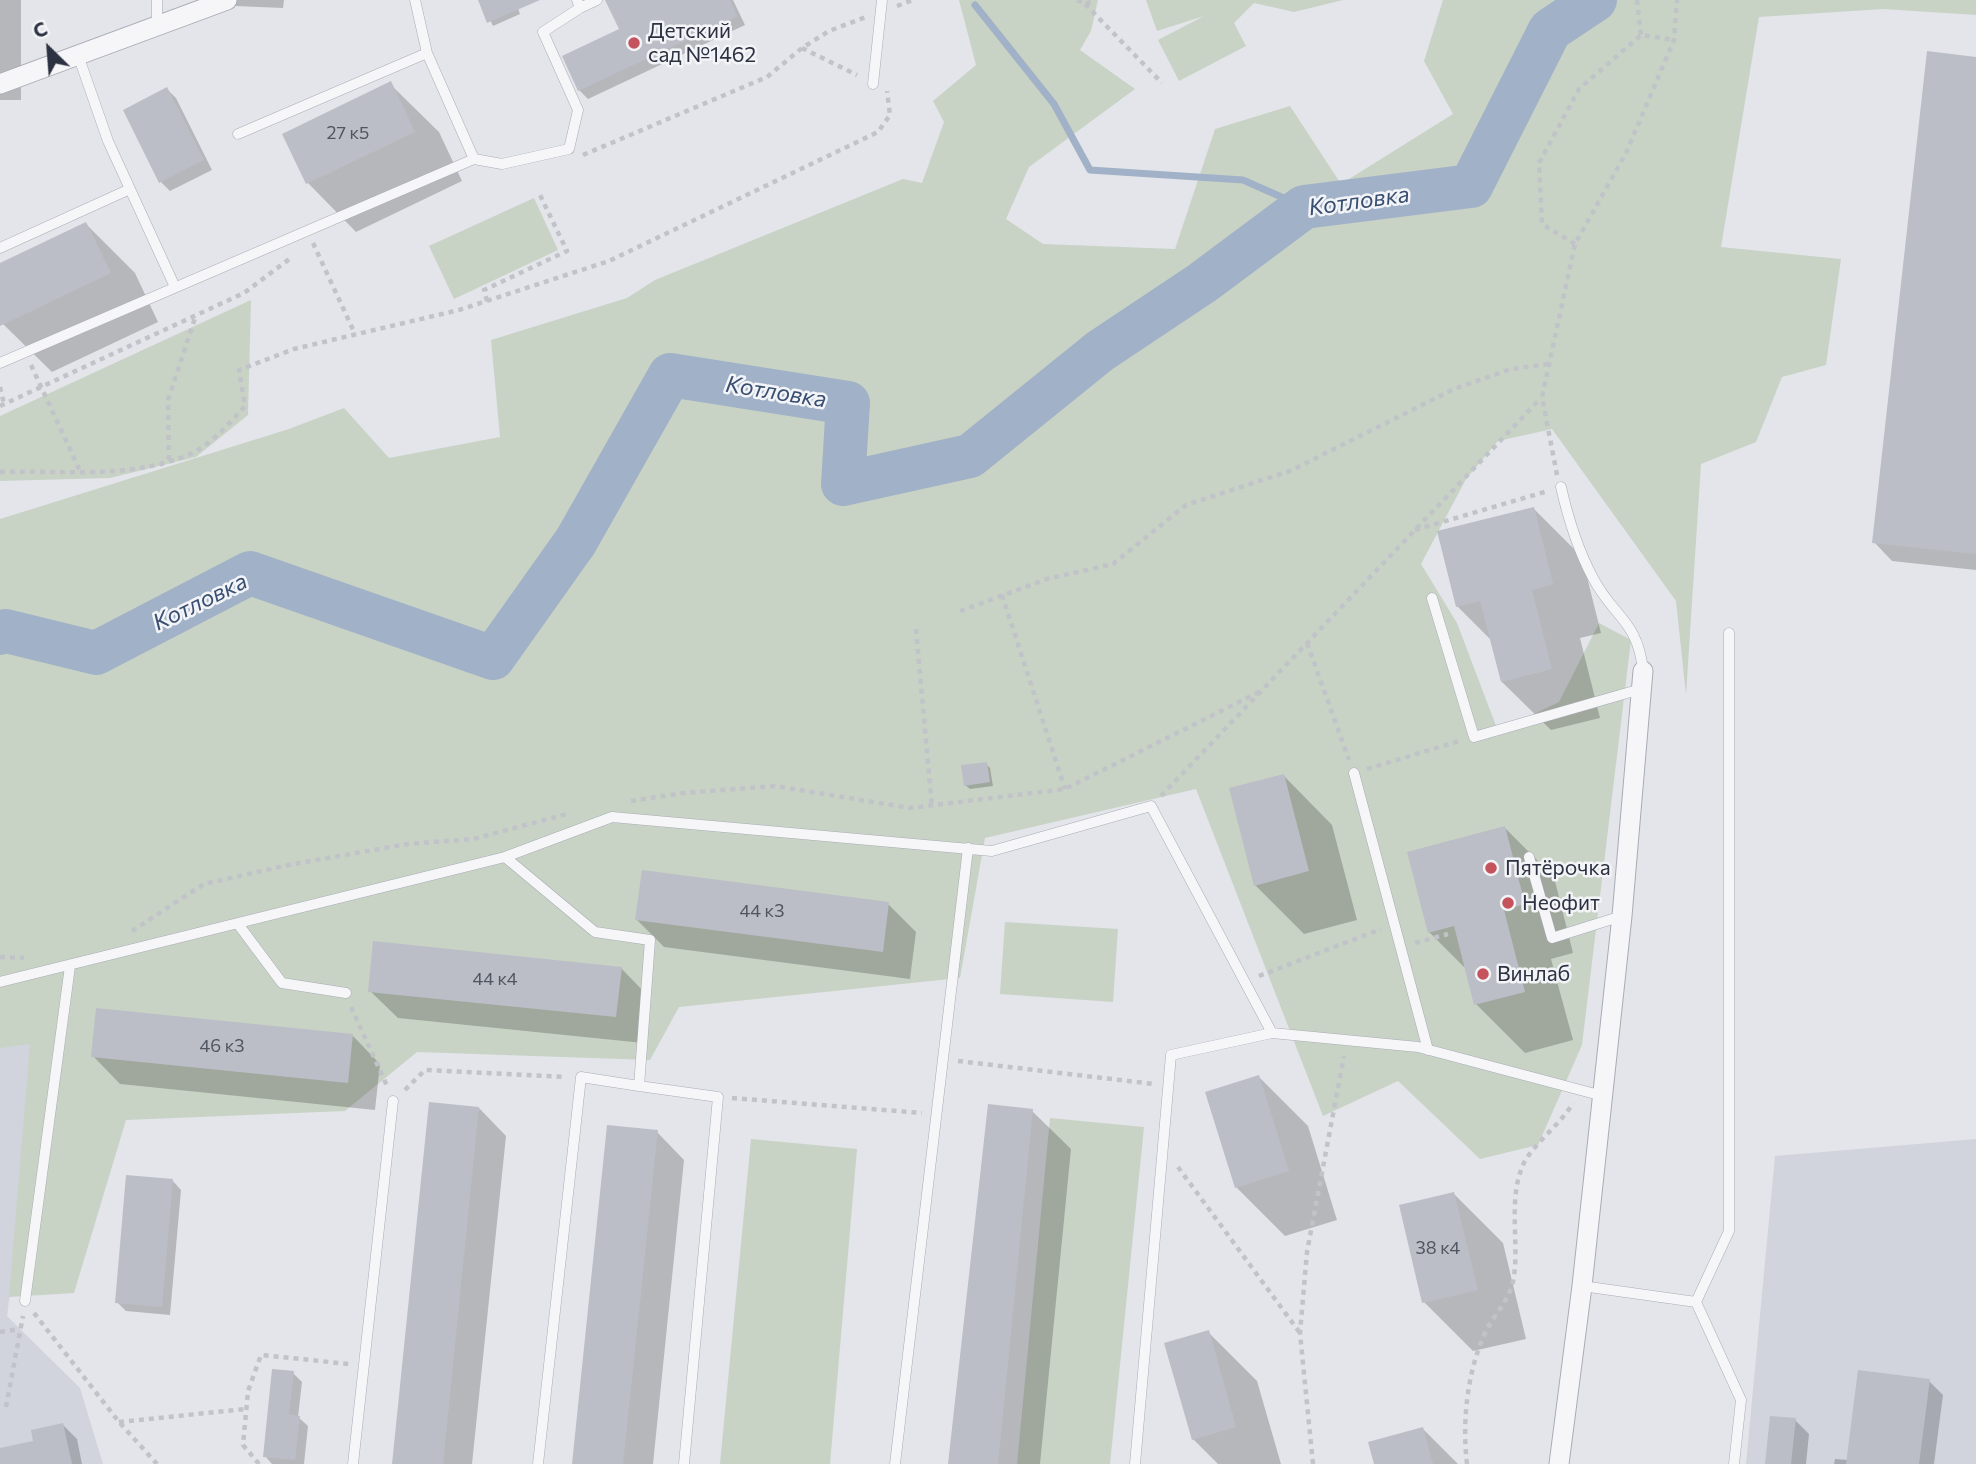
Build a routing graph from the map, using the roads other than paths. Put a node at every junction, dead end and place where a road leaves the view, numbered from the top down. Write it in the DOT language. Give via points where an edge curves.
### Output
graph roads {
  1 [pos="157,0"];
  2 [pos="227,0"];
  3 [pos="415,0"];
  4 [pos="597,0"];
  5 [pos="882,0"];
  6 [pos="578,4"];
  7 [pos="156,25"];
  8 [pos="427,53"];
  9 [pos="78,55"];
  10 [pos="0,83"];
  11 [pos="873,84"];
  12 [pos="238,134"];
  13 [pos="474,159"];
  14 [pos="130,189"];
  15 [pos="0,248"];
  16 [pos="175,287"];
  17 [pos="0,362"];
  18 [pos="1561,487"];
  19 [pos="1432,598"];
  20 [pos="1728,633"];
  21 [pos="1642,680"];
  22 [pos="1354,772"];
  23 [pos="968,848"];
  24 [pos="505,857"];
  25 [pos="1529,857"];
  26 [pos="1622,916"];
  27 [pos="238,924"];
  28 [pos="70,966"];
  29 [pos="0,982"];
  30 [pos="345,993"];
  31 [pos="1272,1033"];
  32 [pos="1428,1050"];
  33 [pos="639,1086"];
  34 [pos="1603,1096"];
  35 [pos="393,1101"];
  36 [pos="1582,1286"];
  37 [pos="26,1301"];
  38 [pos="1696,1302"];
  39 [pos="353,1464"];
  40 [pos="538,1464"];
  41 [pos="684,1464"];
  42 [pos="895,1464"];
  43 [pos="1135,1464"];
  44 [pos="1559,1464"];
  45 [pos="1734,1464"];
  1 -- 7 [label="lane"];
  2 -- 7 [label="street"];
  3 -- 8 [label="lane"];
  4 -- 6 [label="lane"];
  5 -- 11 [label="lane"];
  6 -- 13 [label="lane" via="543,32 578,110 569,149 502,164"];
  7 -- 9 [label="street"];
  8 -- 12 [label="lane"];
  8 -- 13 [label="lane"];
  9 -- 10 [label="street"];
  9 -- 14 [label="lane"];
  13 -- 16 [label="lane"];
  14 -- 15 [label="lane"];
  14 -- 16 [label="lane"];
  16 -- 17 [label="lane"];
  18 -- 21 [label="lane" via="1593,580 1629,624 1640,646"];
  19 -- 21 [label="lane" via="1474,737"];
  20 -- 38 [label="lane" via="1729,1231"];
  21 -- 26 [label="street"];
  22 -- 32 [label="lane"];
  23 -- 24 [label="lane" via="612,817"];
  23 -- 31 [label="lane" via="992,850 1151,806"];
  23 -- 42 [label="lane"];
  24 -- 27 [label="lane"];
  24 -- 33 [label="lane" via="595,932 650,940"];
  25 -- 26 [label="lane" via="1552,938"];
  26 -- 34 [label="street"];
  27 -- 28 [label="lane"];
  27 -- 30 [label="lane" via="282,983"];
  28 -- 29 [label="lane"];
  28 -- 37 [label="lane"];
  31 -- 32 [label="lane"];
  31 -- 43 [label="lane" via="1171,1055"];
  32 -- 34 [label="lane"];
  33 -- 40 [label="lane" via="581,1077"];
  33 -- 41 [label="lane" via="718,1097"];
  34 -- 36 [label="street"];
  35 -- 39 [label="lane"];
  36 -- 38 [label="lane"];
  36 -- 44 [label="street"];
  38 -- 45 [label="lane" via="1741,1400"];
}
